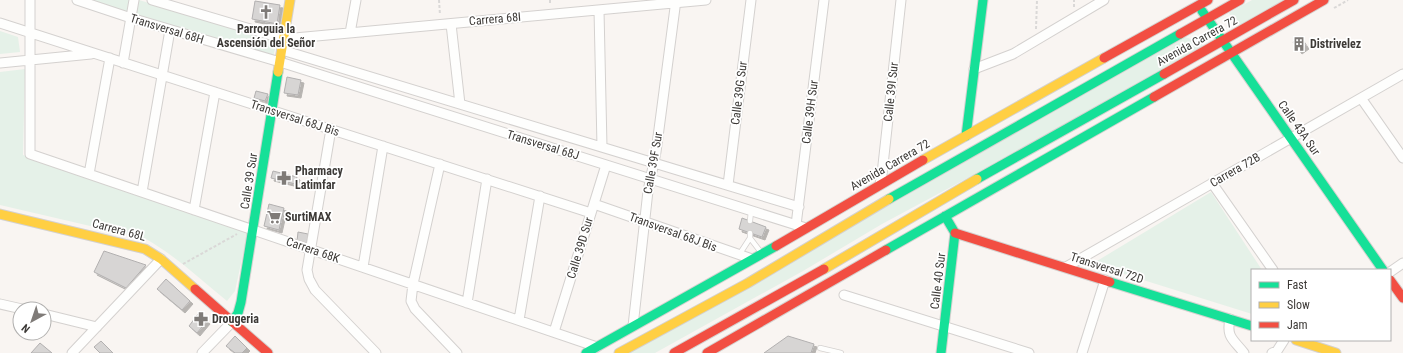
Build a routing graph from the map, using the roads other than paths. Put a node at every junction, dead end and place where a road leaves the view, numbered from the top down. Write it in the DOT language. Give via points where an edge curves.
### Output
graph roads {
  1 [pos="30,0"];
  2 [pos="77,0"];
  3 [pos="134,0"];
  4 [pos="152,0"];
  5 [pos="290,0"];
  6 [pos="356,0"];
  7 [pos="706,0"];
  8 [pos="750,0"];
  9 [pos="824,0"];
  10 [pos="901,0"];
  11 [pos="983,0"];
  12 [pos="1104,0"];
  13 [pos="1208,0"];
  14 [pos="1240,0"];
  15 [pos="1294,0"];
  16 [pos="1324,0"];
  17 [pos="677,1"];
  18 [pos="1196,3"];
  19 [pos="599,10"];
  20 [pos="131,18"];
  21 [pos="1207,19"];
  22 [pos="0,23"];
  23 [pos="451,24"];
  24 [pos="170,30"];
  25 [pos="30,33"];
  26 [pos="350,33"];
  27 [pos="284,39"];
  28 [pos="1223,41"];
  29 [pos="282,50"];
  30 [pos="1231,53"];
  31 [pos="96,54"];
  32 [pos="110,58"];
  33 [pos="30,60"];
  34 [pos="123,62"];
  35 [pos="280,62"];
  36 [pos="1096,62"];
  37 [pos="0,63"];
  38 [pos="974,69"];
  39 [pos="1403,74"];
  40 [pos="162,75"];
  41 [pos="215,92"];
  42 [pos="1361,98"];
  43 [pos="460,104"];
  44 [pos="1140,104"];
  45 [pos="272,110"];
  46 [pos="1037,114"];
  47 [pos="1080,120"];
  48 [pos="331,129"];
  49 [pos="966,136"];
  50 [pos="1291,138"];
  51 [pos="383,146"];
  52 [pos="602,147"];
  53 [pos="1403,158"];
  54 [pos="654,162"];
  55 [pos="440,164"];
  56 [pos="606,165"];
  57 [pos="89,174"];
  58 [pos="487,179"];
  59 [pos="650,179"];
  60 [pos="1212,183"];
  61 [pos="880,184"];
  62 [pos="728,185"];
  63 [pos="142,192"];
  64 [pos="540,196"];
  65 [pos="799,207"];
  66 [pos="592,208"];
  67 [pos="194,210"];
  68 [pos="751,210"];
  69 [pos="0,214"];
  70 [pos="945,216"];
  71 [pos="750,221"];
  72 [pos="644,222"];
  73 [pos="796,225"];
  74 [pos="806,228"];
  75 [pos="253,230"];
  76 [pos="750,233"];
  77 [pos="955,233"];
  78 [pos="750,238"];
  79 [pos="311,250"];
  80 [pos="762,254"];
  81 [pos="739,255"];
  82 [pos="161,259"];
  83 [pos="752,259"];
  84 [pos="1403,263"];
  85 [pos="363,267"];
  86 [pos="1066,267"];
  87 [pos="1272,269"];
  88 [pos="1382,269"];
  89 [pos="1391,271"];
  90 [pos="1104,280"];
  91 [pos="1391,281"];
  92 [pos="413,284"];
  93 [pos="844,295"];
  94 [pos="1403,298"];
  95 [pos="467,302"];
  96 [pos="0,304"];
  97 [pos="12,307"];
  98 [pos="698,310"];
  99 [pos="656,313"];
  100 [pos="52,316"];
  101 [pos="1230,319"];
  102 [pos="519,320"];
  103 [pos="232,322"];
  104 [pos="633,326"];
  105 [pos="944,326"];
  106 [pos="1251,326"];
  107 [pos="97,327"];
  108 [pos="554,332"];
  109 [pos="1283,341"];
  110 [pos="1299,341"];
  111 [pos="1322,341"];
  112 [pos="597,347"];
  113 [pos="820,348"];
  114 [pos="1332,352"];
  115 [pos="72,353"];
  116 [pos="202,353"];
  117 [pos="268,353"];
  118 [pos="376,353"];
  119 [pos="457,353"];
  120 [pos="586,353"];
  121 [pos="619,353"];
  122 [pos="674,353"];
  123 [pos="707,353"];
  124 [pos="841,353"];
  125 [pos="941,353"];
  126 [pos="1029,353"];
  127 [pos="1082,353"];
  128 [pos="1244,353"];
  129 [pos="1249,353"];
  130 [pos="1272,353"];
  1 -- 25 [label="street"];
  2 -- 20 [label="street, Transversal 68H"];
  3 -- 20 [label="street"];
  4 -- 27 [label="street, Transversal 68H"];
  5 -- 27 [label="main road, Calle 39 Sur"];
  6 -- 26 [label="street"];
  7 -- 17 [label="street, Carrera 68I"];
  8 -- 62 [label="street, Calle 39G Sur"];
  9 -- 65 [label="street, Calle 39H Sur"];
  10 -- 61 [label="street, Calle 39I Sur"];
  11 -- 38 [label="main road"];
  12 -- 38 [label="street" via="1013,54"];
  13 -- 18 [label="main road, Avenida Carrera 72"];
  14 -- 21 [label="main road, Avenida Carrera 72"];
  15 -- 28 [label="main road, Avenida Carrera 72"];
  16 -- 30 [label="main road"];
  17 -- 19 [label="street, Carrera 68I"];
  17 -- 54 [label="street, Calle 39F Sur"];
  18 -- 21 [label="main road, Calle 43A Sur"];
  18 -- 36 [label="main road, Avenida Carrera 72"];
  19 -- 23 [label="street, Carrera 68I"];
  19 -- 52 [label="street"];
  20 -- 24 [label="street, Transversal 68H"];
  20 -- 34 [label="street"];
  21 -- 28 [label="main road, Calle 43A Sur"];
  21 -- 46 [label="main road, Avenida Carrera 72"];
  22 -- 25 [label="street, Transversal 68J Bis"];
  23 -- 26 [label="street, Carrera 68I"];
  23 -- 43 [label="street"];
  24 -- 35 [label="street, Transversal 68H"];
  24 -- 40 [label="street"];
  25 -- 31 [label="street, Transversal 68J Bis"];
  25 -- 33 [label="street"];
  26 -- 27 [label="street, Carrera 68I"];
  27 -- 29 [label="main road, Calle 39 Sur"];
  28 -- 30 [label="main road, Calle 43A Sur"];
  28 -- 47 [label="main road, Avenida Carrera 72"];
  29 -- 35 [label="main road, Calle 39 Sur"];
  29 -- 43 [label="street, Transversal 68J"];
  30 -- 44 [label="main road"];
  30 -- 50 [label="main road, Calle 43A Sur"];
  31 -- 32 [label="street, Transversal 68J Bis"];
  31 -- 33 [label="street"];
  32 -- 34 [label="street, Transversal 68J Bis"];
  32 -- 57 [label="street"];
  33 -- 37 [label="street"];
  33 -- 57 [label="street, Carrera 68K" via="30,154"];
  34 -- 40 [label="street, Transversal 68J Bis"];
  35 -- 45 [label="main road, Calle 39 Sur"];
  35 -- 56 [label="street, Transversal 68J"];
  36 -- 46 [label="main road"];
  36 -- 49 [label="main road, Avenida Carrera 72"];
  38 -- 49 [label="main road"];
  39 -- 42 [label="street, Carrera 72B"];
  40 -- 41 [label="street, Transversal 68J Bis"];
  40 -- 63 [label="street"];
  41 -- 45 [label="street, Transversal 68J Bis"];
  41 -- 67 [label="street"];
  42 -- 50 [label="street, Carrera 72B"];
  42 -- 53 [label="street"];
  43 -- 52 [label="street, Transversal 68J"];
  44 -- 47 [label="main road"];
  44 -- 70 [label="main road"];
  45 -- 48 [label="street, Transversal 68J Bis"];
  45 -- 75 [label="main road, Calle 39 Sur"];
  46 -- 98 [label="main road, Avenida Carrera 72" via="772,270"];
  47 -- 122 [label="main road, Avenida Carrera 72" via="844,258"];
  48 -- 51 [label="street, Transversal 68J Bis"];
  48 -- 79 [label="street"];
  49 -- 61 [label="main road, Avenida Carrera 72"];
  50 -- 60 [label="street, Carrera 72B"];
  50 -- 88 [label="main road, Calle 43A Sur"];
  51 -- 55 [label="street, Transversal 68J Bis"];
  51 -- 85 [label="street"];
  52 -- 54 [label="street, Transversal 68J"];
  54 -- 59 [label="street, Calle 39F Sur"];
  54 -- 62 [label="street, Transversal 68J"];
  55 -- 58 [label="street, Transversal 68J Bis"];
  55 -- 92 [label="street"];
  56 -- 59 [label="street, Transversal 68J"];
  56 -- 66 [label="street, Calle 39D Sur"];
  57 -- 63 [label="street, Carrera 68K"];
  58 -- 64 [label="street, Transversal 68J Bis"];
  58 -- 95 [label="street"];
  59 -- 68 [label="street, Transversal 68J"];
  59 -- 72 [label="street, Calle 39F Sur"];
  60 -- 86 [label="street, Carrera 72B"];
  60 -- 87 [label="street"];
  61 -- 74 [label="main road, Avenida Carrera 72"];
  62 -- 65 [label="street, Transversal 68J"];
  63 -- 67 [label="street, Carrera 68K"];
  64 -- 66 [label="street, Transversal 68J Bis"];
  64 -- 102 [label="street"];
  65 -- 73 [label="street, Calle 39H Sur"];
  66 -- 72 [label="street, Transversal 68J Bis"];
  66 -- 108 [label="street, Calle 39D Sur"];
  67 -- 75 [label="street, Carrera 68K"];
  68 -- 71 [label="lane"];
  68 -- 73 [label="street, Transversal 68J"];
  69 -- 82 [label="main road, Carrera 68L" via="137,246"];
  70 -- 77 [label="main road"];
  70 -- 123 [label="main road"];
  72 -- 81 [label="street, Transversal 68J Bis"];
  72 -- 104 [label="street, Calle 39F Sur"];
  73 -- 74 [label="street, Transversal 68J"];
  74 -- 80 [label="main road, Avenida Carrera 72"];
  75 -- 79 [label="street, Carrera 68K"];
  75 -- 103 [label="main road, Calle 39 Sur" via="241,302"];
  76 -- 78 [label="lane"];
  77 -- 86 [label="main road, Transversal 72D"];
  77 -- 105 [label="main road, Calle 40 Sur"];
  78 -- 80 [label="lane"];
  78 -- 81 [label="lane"];
  79 -- 85 [label="street, Carrera 68K"];
  79 -- 118 [label="street" via="307,270 311,285"];
  80 -- 83 [label="main road, Avenida Carrera 72"];
  81 -- 83 [label="street, Transversal 68J Bis"];
  82 -- 103 [label="main road, Carrera 68L"];
  82 -- 107 [label="street"];
  83 -- 99 [label="main road, Avenida Carrera 72"];
  84 -- 89 [label="street"];
  85 -- 92 [label="street, Carrera 68K"];
  86 -- 90 [label="main road, Transversal 72D"];
  90 -- 101 [label="main road, Transversal 72D"];
  90 -- 127 [label="street"];
  91 -- 94 [label="main road"];
  92 -- 95 [label="street, Carrera 68K"];
  92 -- 119 [label="street" via="411,301 415,309"];
  93 -- 105 [label="street"];
  95 -- 102 [label="street, Carrera 68K"];
  96 -- 97 [label="street"];
  98 -- 99 [label="main road"];
  98 -- 121 [label="main road, Avenida Carrera 72"];
  99 -- 104 [label="main road, Avenida Carrera 72"];
  100 -- 107 [label="street"];
  101 -- 106 [label="main road, Transversal 72D"];
  101 -- 128 [label="street" via="1227,330"];
  102 -- 108 [label="street, Carrera 68K"];
  103 -- 116 [label="street, Calle 39 Sur"];
  103 -- 117 [label="main road, Carrera 68L"];
  104 -- 112 [label="main road, Avenida Carrera 72"];
  105 -- 125 [label="main road, Calle 40 Sur"];
  105 -- 126 [label="street"];
  107 -- 115 [label="street"];
  108 -- 112 [label="street, Carrera 68K"];
  109 -- 130 [label="street" via="1277,351"];
  110 -- 114 [label="main road"];
  111 -- 114 [label="street"];
  112 -- 120 [label="main road, Avenida Carrera 72"];
  113 -- 124 [label="lane"];
  128 -- 129 [label="street"];
}
